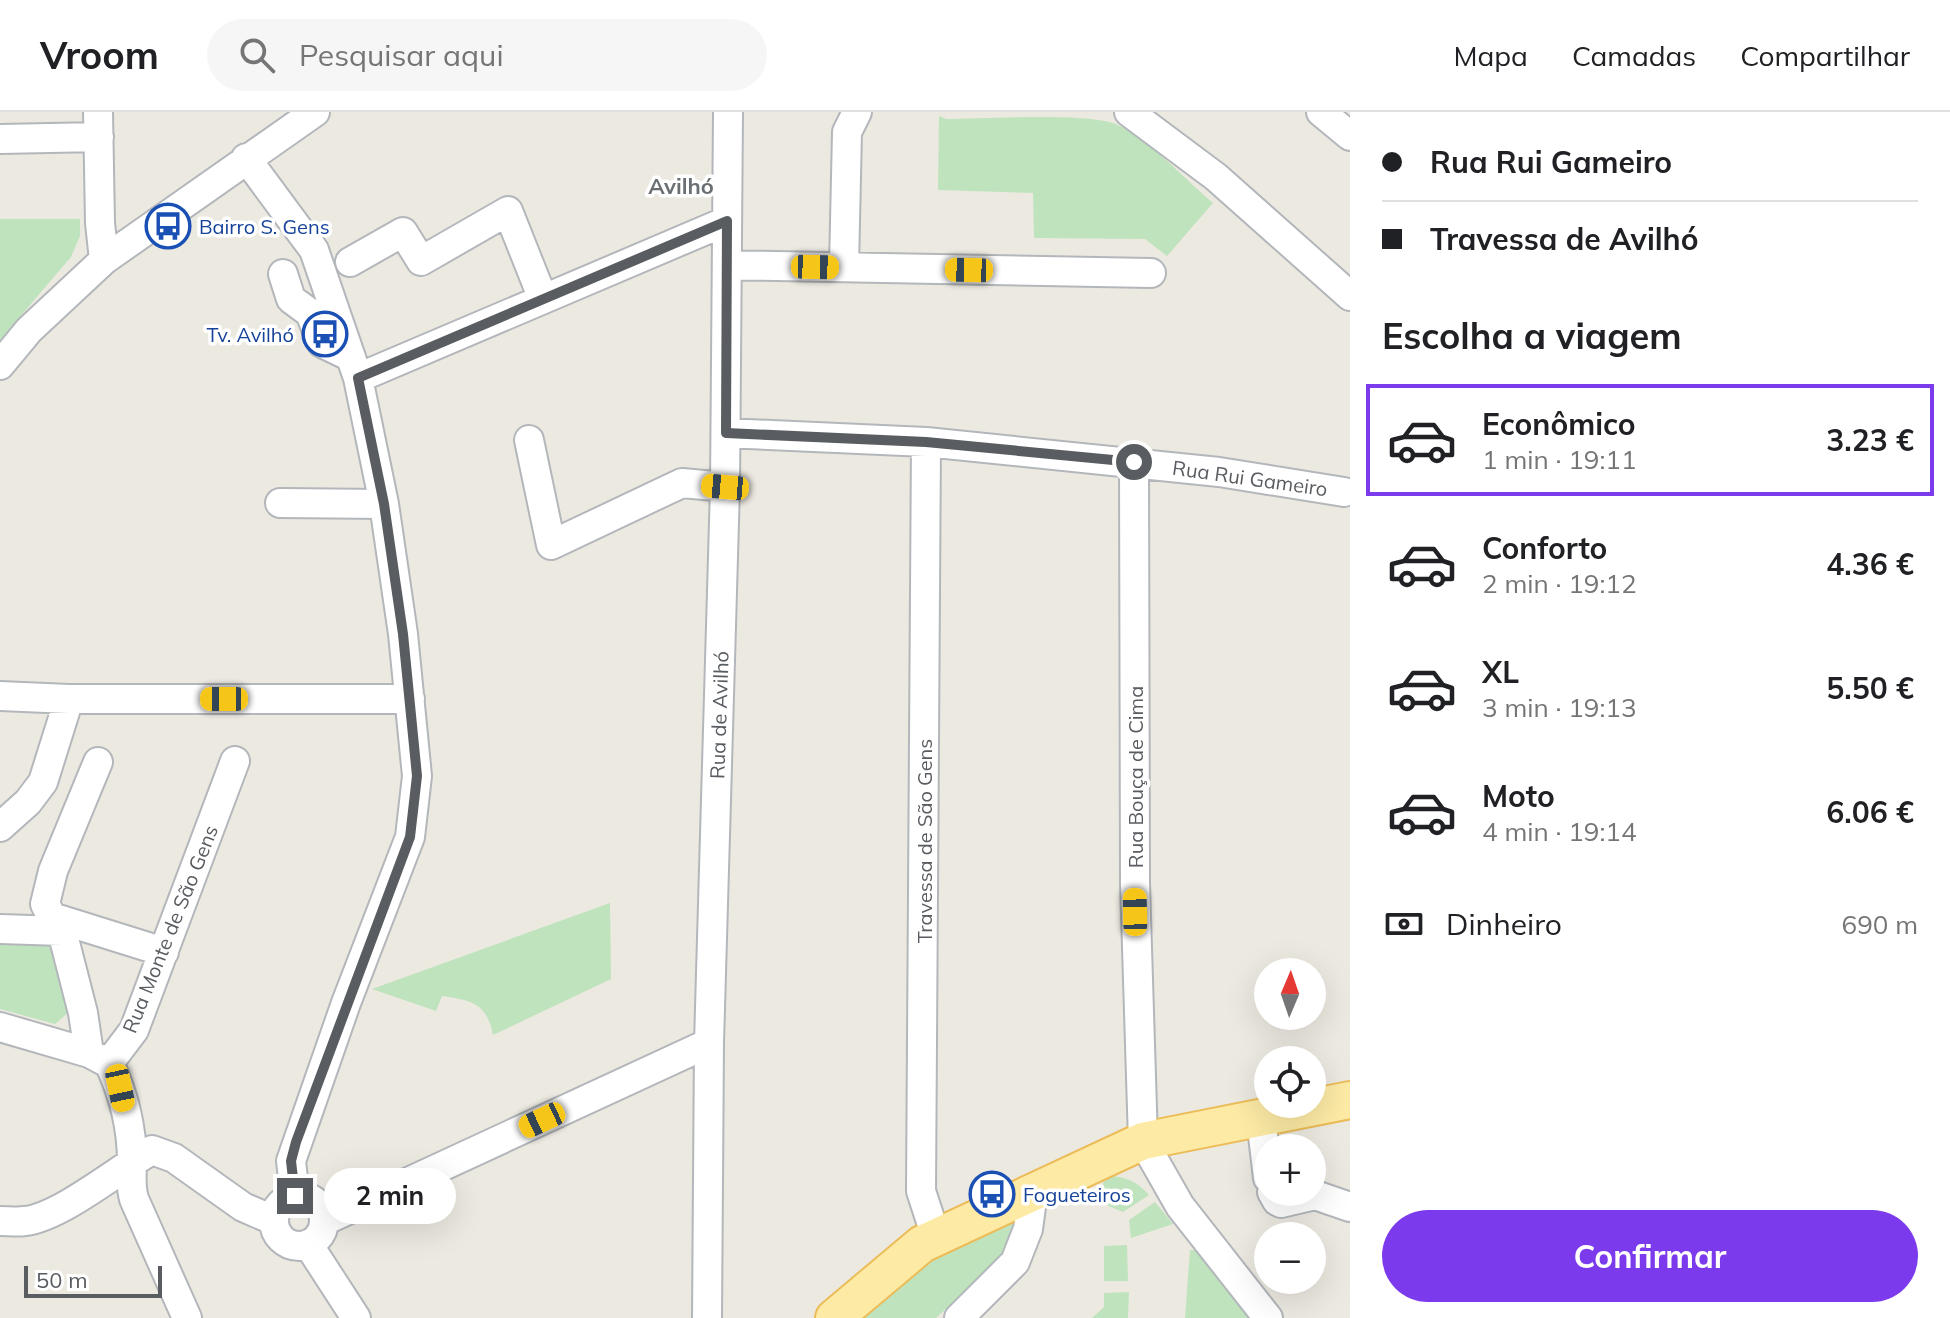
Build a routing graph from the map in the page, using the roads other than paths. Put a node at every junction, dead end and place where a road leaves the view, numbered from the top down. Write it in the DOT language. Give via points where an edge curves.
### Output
graph roads {
  1 [pos="315,112"];
  2 [pos="728,112"];
  3 [pos="857,112"];
  4 [pos="1129,112"];
  5 [pos="1321,112"];
  6 [pos="98,125"];
  7 [pos="1350,136"];
  8 [pos="0,139"];
  9 [pos="246,158"];
  10 [pos="727,221"];
  11 [pos="104,260"];
  12 [pos="350,262"];
  13 [pos="727,265"];
  14 [pos="844,267"];
  15 [pos="1151,273"];
  16 [pos="283,274"];
  17 [pos="1350,296"];
  18 [pos="543,299"];
  19 [pos="0,365"];
  20 [pos="354,368"];
  21 [pos="726,433"];
  22 [pos="529,440"];
  23 [pos="926,442"];
  24 [pos="1134,462"];
  25 [pos="725,487"];
  26 [pos="1344,492"];
  27 [pos="280,503"];
  28 [pos="384,504"];
  29 [pos="0,696"];
  30 [pos="69,699"];
  31 [pos="410,699"];
  32 [pos="235,761"];
  33 [pos="98,762"];
  34 [pos="0,827"];
  35 [pos="69,927"];
  36 [pos="0,929"];
  37 [pos="164,952"];
  38 [pos="0,1027"];
  39 [pos="709,1043"];
  40 [pos="99,1058"];
  41 [pos="1350,1100"];
  42 [pos="1261,1119"];
  43 [pos="1263,1134"];
  44 [pos="1143,1141"];
  45 [pos="132,1161"];
  46 [pos="1033,1192"];
  47 [pos="295,1196"];
  48 [pos="1326,1199"];
  49 [pos="1350,1207"];
  50 [pos="273,1220"];
  51 [pos="0,1221"];
  52 [pos="316,1233"];
  53 [pos="1026,1236"];
  54 [pos="936,1237"];
  55 [pos="1027,1271"];
  56 [pos="962,1317"];
  57 [pos="187,1318"];
  58 [pos="356,1318"];
  59 [pos="707,1318"];
  60 [pos="835,1318"];
  61 [pos="1268,1318"];
  1 -- 9 [label="street"];
  2 -- 10 [label="street, Rua de Avilhó"];
  3 -- 14 [label="street" via="847,132"];
  4 -- 17 [label="street" via="1216,177"];
  5 -- 7 [label="street"];
  6 -- 8 [label="street"];
  6 -- 11 [label="street"];
  9 -- 11 [label="street"];
  9 -- 20 [label="street" via="314,250"];
  10 -- 13 [label="street, Rua de Avilhó"];
  10 -- 18 [label="street"];
  11 -- 19 [label="street" via="29,330"];
  12 -- 18 [label="street" via="403,232 421,261 508,211"];
  13 -- 14 [label="street"];
  13 -- 21 [label="street, Rua de Avilhó"];
  14 -- 15 [label="street"];
  16 -- 20 [label="street" via="291,299 310,313 322,343"];
  18 -- 20 [label="street"];
  20 -- 28 [label="street"];
  21 -- 23 [label="street, Rua Rui Gameiro"];
  21 -- 25 [label="street, Rua de Avilhó"];
  22 -- 25 [label="street" via="551,545 682,483"];
  23 -- 24 [label="street, Rua Rui Gameiro"];
  23 -- 54 [label="street, Travessa de São Gens" via="921,1191"];
  24 -- 26 [label="street, Rua Rui Gameiro"];
  24 -- 44 [label="street, Rua Bouça de Cima" via="1135,868"];
  25 -- 39 [label="street, Rua de Avilhó"];
  27 -- 28 [label="street"];
  28 -- 31 [label="street"];
  29 -- 30 [label="street"];
  30 -- 31 [label="street"];
  30 -- 34 [label="street" via="43,782"];
  31 -- 47 [label="street" via="417,776 410,837 296,1142 291,1161"];
  32 -- 37 [label="street, Rua Monte de São Gens"];
  33 -- 35 [label="street" via="53,871 45,904 52,917"];
  35 -- 36 [label="street"];
  35 -- 37 [label="street"];
  35 -- 40 [label="street" via="83,1013"];
  37 -- 40 [label="street, Rua Monte de São Gens" via="134,1030"];
  38 -- 40 [label="street"];
  39 -- 52 [label="street"];
  39 -- 59 [label="street, Rua de Avilhó"];
  40 -- 45 [label="street" via="120,1088"];
  41 -- 42 [label="main road"];
  42 -- 43 [label="street"];
  42 -- 44 [label="main road"];
  44 -- 46 [label="main road"];
  44 -- 61 [label="street" via="1180,1206"];
  45 -- 50 [label="street" via="152,1150 174,1158 243,1207"];
  45 -- 51 [label="street" via="50,1213 27,1221"];
  45 -- 57 [label="street" via="134,1199"];
  46 -- 53 [label="street"];
  46 -- 54 [label="main road"];
  47 -- 50 [label="street" via="280,1203"];
  47 -- 52 [label="street" via="320,1208"];
  48 -- 49 [label="street"];
  50 -- 52 [label="street" via="278,1235 291,1245"];
  52 -- 58 [label="street"];
  53 -- 55 [label="street"];
  53 -- 56 [label="street" via="1011,1268"];
  54 -- 60 [label="main road"];
}
